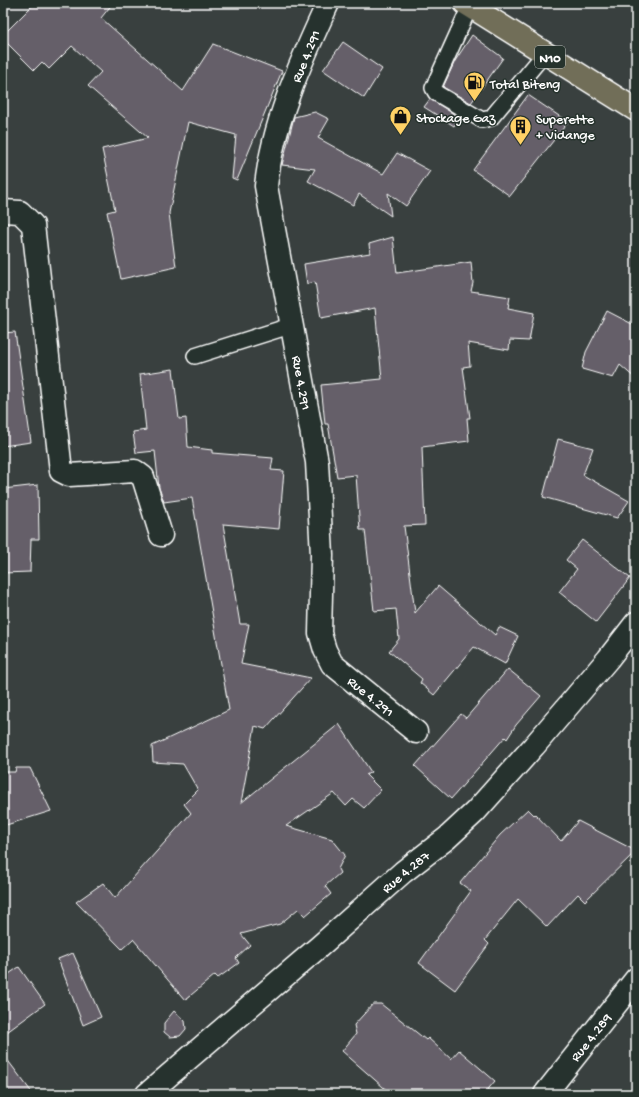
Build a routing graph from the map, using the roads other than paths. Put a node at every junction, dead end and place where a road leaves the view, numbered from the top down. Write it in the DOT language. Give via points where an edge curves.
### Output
graph roads {
  1 [pos="328,3"];
  2 [pos="467,5"];
  3 [pos="545,53"];
  4 [pos="636,110"];
  5 [pos="3,211"];
  6 [pos="293,325"];
  7 [pos="195,356"];
  8 [pos="161,536"];
  9 [pos="636,623"];
  10 [pos="416,732"];
  11 [pos="636,979"];
  12 [pos="147,1094"];
  13 [pos="545,1094"];
  1 -- 6 [label="street, Rue 4.291" via="303,57 275,132 268,165 266,186"];
  2 -- 3 [label="highway, N10"];
  2 -- 3 [label="lane" via="433,88 436,93 482,120 491,118"];
  3 -- 4 [label="highway, N10"];
  5 -- 8 [label="street" via="20,212 33,225 61,471 69,475 135,471 143,477"];
  6 -- 7 [label="lane"];
  6 -- 10 [label="street, Rue 4.291" via="317,462 322,554 320,633 325,650 332,664"];
  9 -- 12 [label="street, Rue 4.287" via="574,700 475,812"];
  11 -- 13 [label="street, Rue 4.289"];
}
